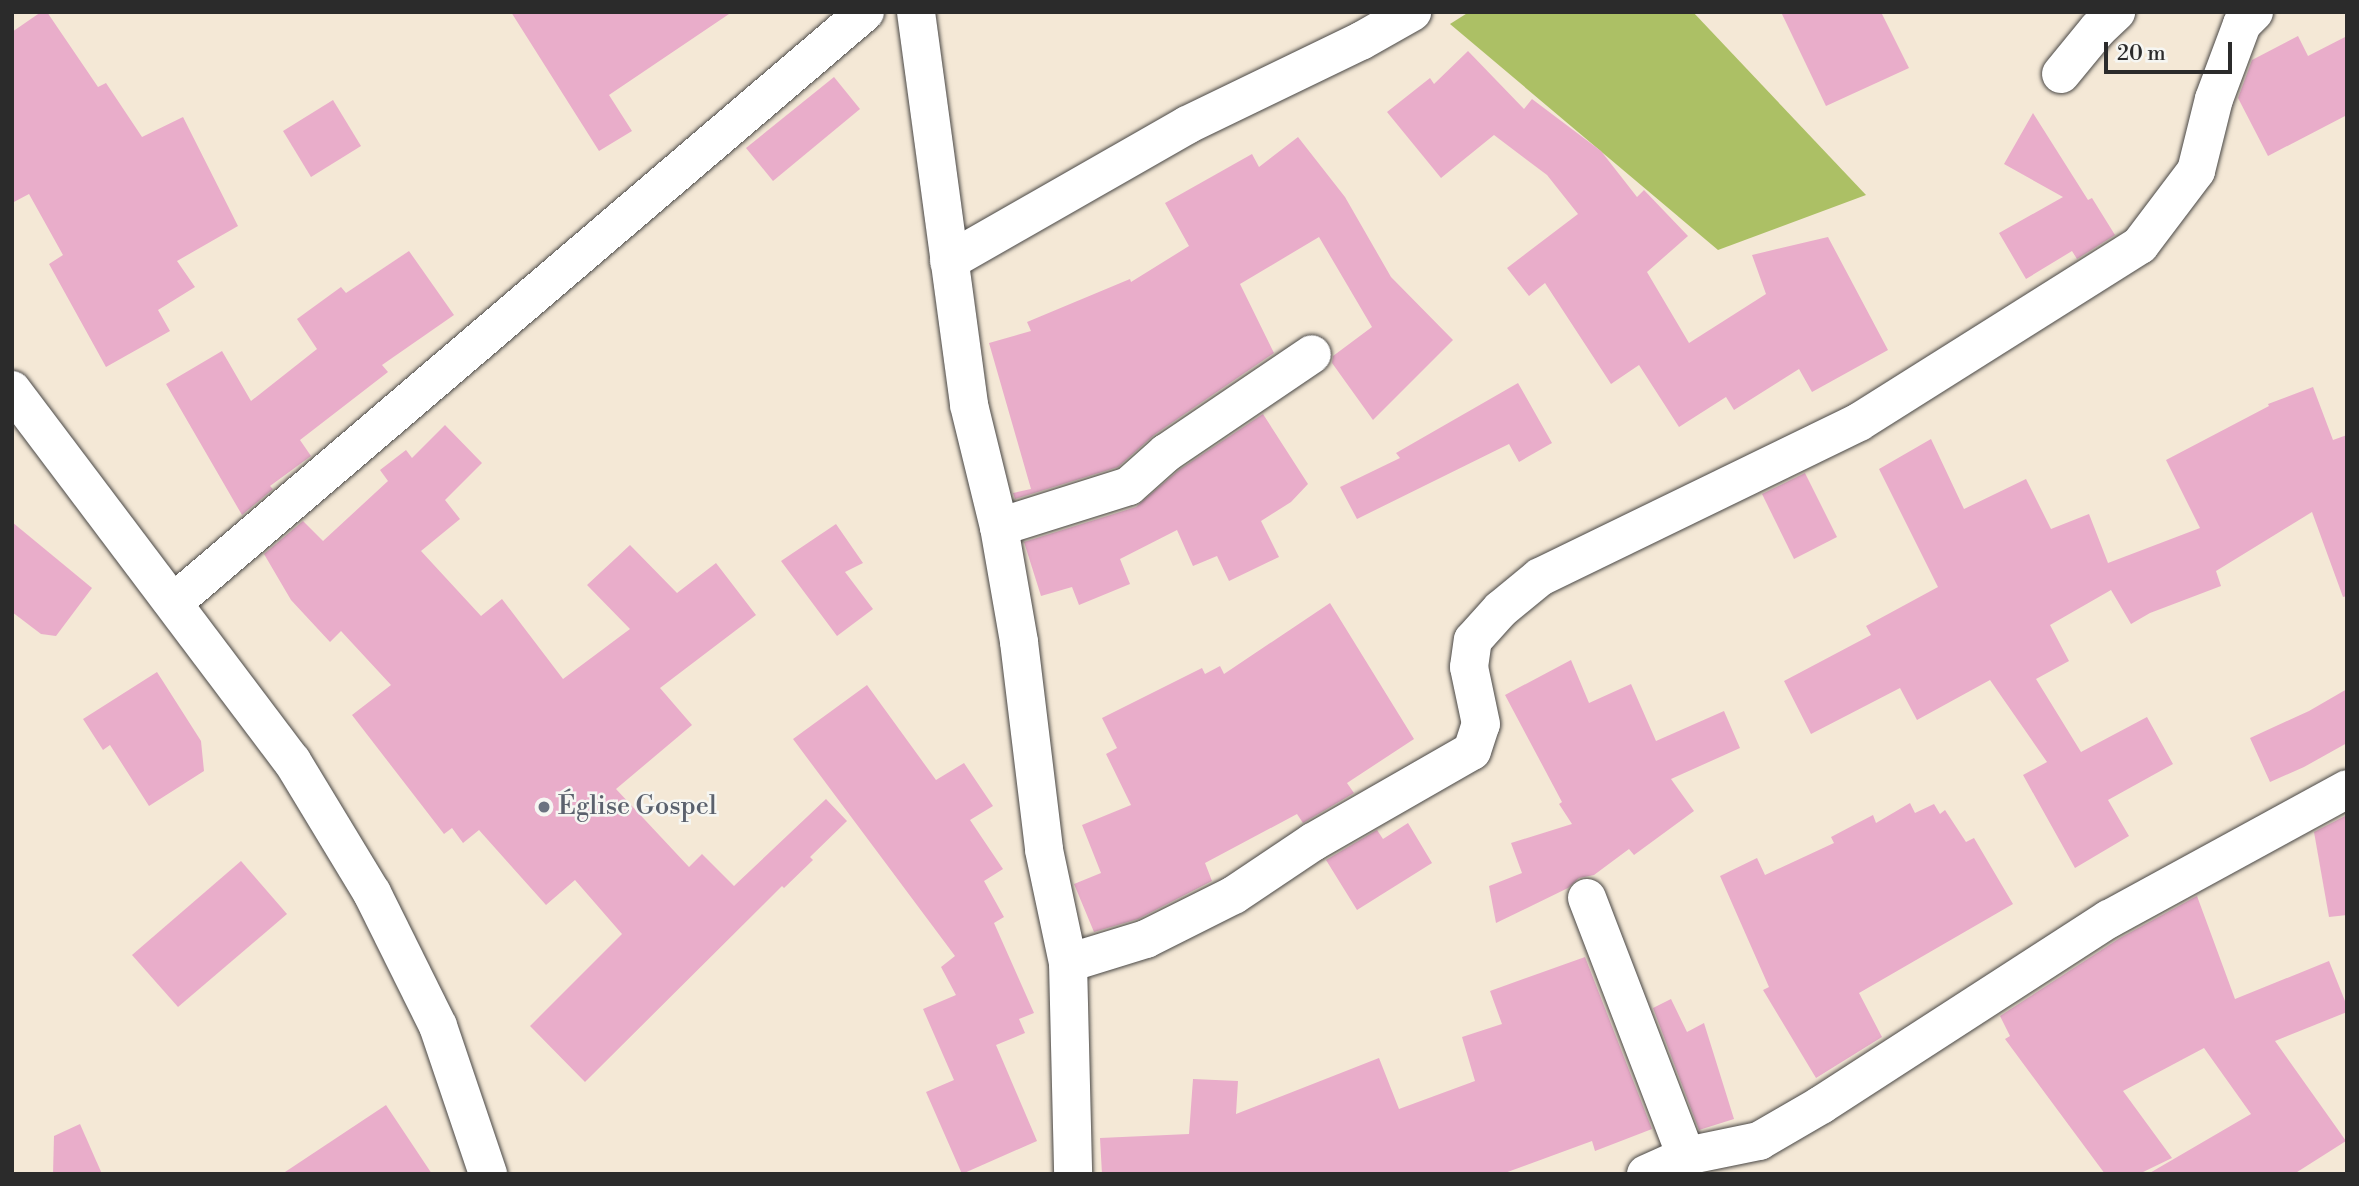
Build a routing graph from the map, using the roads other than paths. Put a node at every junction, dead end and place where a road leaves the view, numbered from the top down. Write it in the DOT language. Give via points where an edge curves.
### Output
graph roads {
  1 [pos="865,12"];
  2 [pos="916,12"];
  3 [pos="1412,12"];
  4 [pos="2116,12"];
  5 [pos="2254,12"];
  6 [pos="2062,74"];
  7 [pos="948,261"];
  8 [pos="1312,354"];
  9 [pos="12,390"];
  10 [pos="999,527"];
  11 [pos="173,603"];
  12 [pos="2347,789"];
  13 [pos="1587,898"];
  14 [pos="1068,963"];
  15 [pos="1686,1156"];
  16 [pos="488,1174"];
  17 [pos="1073,1174"];
  18 [pos="1646,1174"];
  1 -- 11 [label="street"];
  2 -- 7 [label="street"];
  3 -- 7 [label="street" via="1187,125"];
  4 -- 6 [label="street"];
  5 -- 14 [label="street" via="2242,24 2219,87 2196,171 2140,245 1859,422 1540,577 1473,640 1469,667 1481,724 1472,751 1313,842 1234,895 1146,939"];
  7 -- 10 [label="street" via="969,405"];
  8 -- 10 [label="street" via="1167,453 1129,486"];
  9 -- 11 [label="street"];
  10 -- 14 [label="street" via="1019,642 1044,850"];
  11 -- 16 [label="street" via="292,761 372,893 438,1026"];
  12 -- 15 [label="street" via="2109,919 1759,1141"];
  13 -- 15 [label="street"];
  14 -- 17 [label="street"];
  15 -- 18 [label="street"];
}
